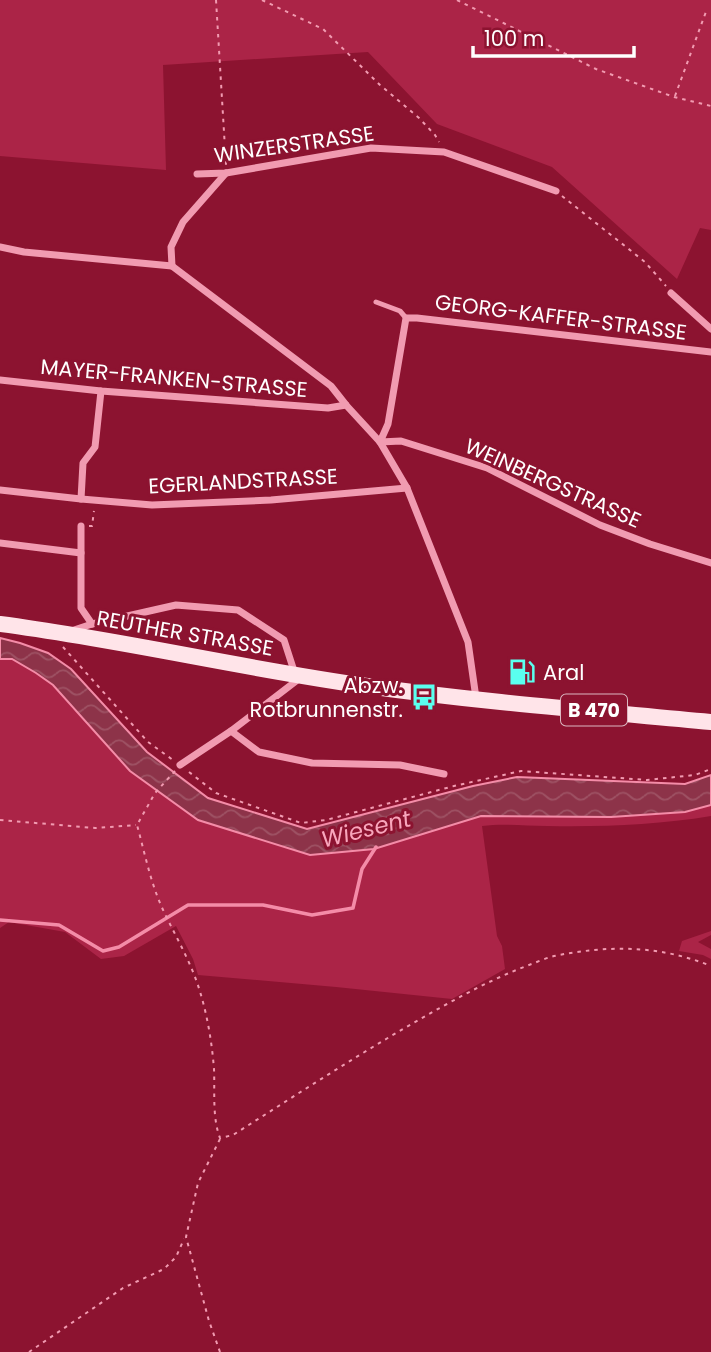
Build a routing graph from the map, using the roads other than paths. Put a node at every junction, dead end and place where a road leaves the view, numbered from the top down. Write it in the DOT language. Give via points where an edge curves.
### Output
graph roads {
  1 [pos="226,173"];
  2 [pos="197,174"];
  3 [pos="556,191"];
  4 [pos="0,247"];
  5 [pos="172,266"];
  6 [pos="671,293"];
  7 [pos="376,302"];
  8 [pos="406,318"];
  9 [pos="711,329"];
  10 [pos="711,352"];
  11 [pos="0,380"];
  12 [pos="101,391"];
  13 [pos="346,405"];
  14 [pos="380,442"];
  15 [pos="407,488"];
  16 [pos="0,490"];
  17 [pos="81,499"];
  18 [pos="81,526"];
  19 [pos="0,542"];
  20 [pos="81,553"];
  21 [pos="711,563"];
  22 [pos="0,624"];
  23 [pos="92,624"];
  24 [pos="67,632"];
  25 [pos="299,675"];
  26 [pos="476,699"];
  27 [pos="711,722"];
  28 [pos="231,731"];
  29 [pos="178,767"];
  30 [pos="444,774"];
  1 -- 2 [label="street, WINZERSTRASSE"];
  1 -- 3 [label="street, WINZERSTRASSE" via="370,148 444,152"];
  1 -- 5 [label="street" via="183,222 172,247"];
  4 -- 5 [label="street"];
  5 -- 13 [label="street" via="331,386"];
  6 -- 9 [label="street"];
  7 -- 8 [label="lane, GEORG-KAFFER-STRASSE"];
  8 -- 10 [label="street, GEORG-KAFFER-STRASSE"];
  8 -- 14 [label="street, GEORG-KAFFER-STRASSE" via="388,424"];
  11 -- 12 [label="street, MAYER-FRANKEN-STRASSE"];
  12 -- 13 [label="street, MAYER-FRANKEN-STRASSE" via="328,408"];
  12 -- 17 [label="street" via="95,447 83,463"];
  13 -- 14 [label="street"];
  14 -- 15 [label="street"];
  14 -- 21 [label="street, WEINBERGSTRASSE" via="401,441 487,468 600,525"];
  15 -- 17 [label="street, EGERLANDSTRASSE" via="152,505"];
  15 -- 26 [label="street" via="468,642"];
  16 -- 17 [label="street, EGERLANDSTRASSE"];
  18 -- 20 [label="street"];
  19 -- 20 [label="street"];
  20 -- 23 [label="street" via="81,608"];
  22 -- 24 [label="main road, REUTHER STRASSE / B 470"];
  23 -- 24 [label="street, REUTHER STRASSE"];
  23 -- 25 [label="street, REUTHER STRASSE" via="176,605 238,610 284,640"];
  24 -- 25 [label="main road, REUTHER STRASSE / B 470"];
  25 -- 26 [label="main road, REUTHER STRASSE / B 470"];
  25 -- 28 [label="street"];
  26 -- 27 [label="main road, REUTHER STRASSE / B 470"];
  28 -- 29 [label="street"];
  28 -- 30 [label="street" via="259,752 312,763 400,765"];
}
